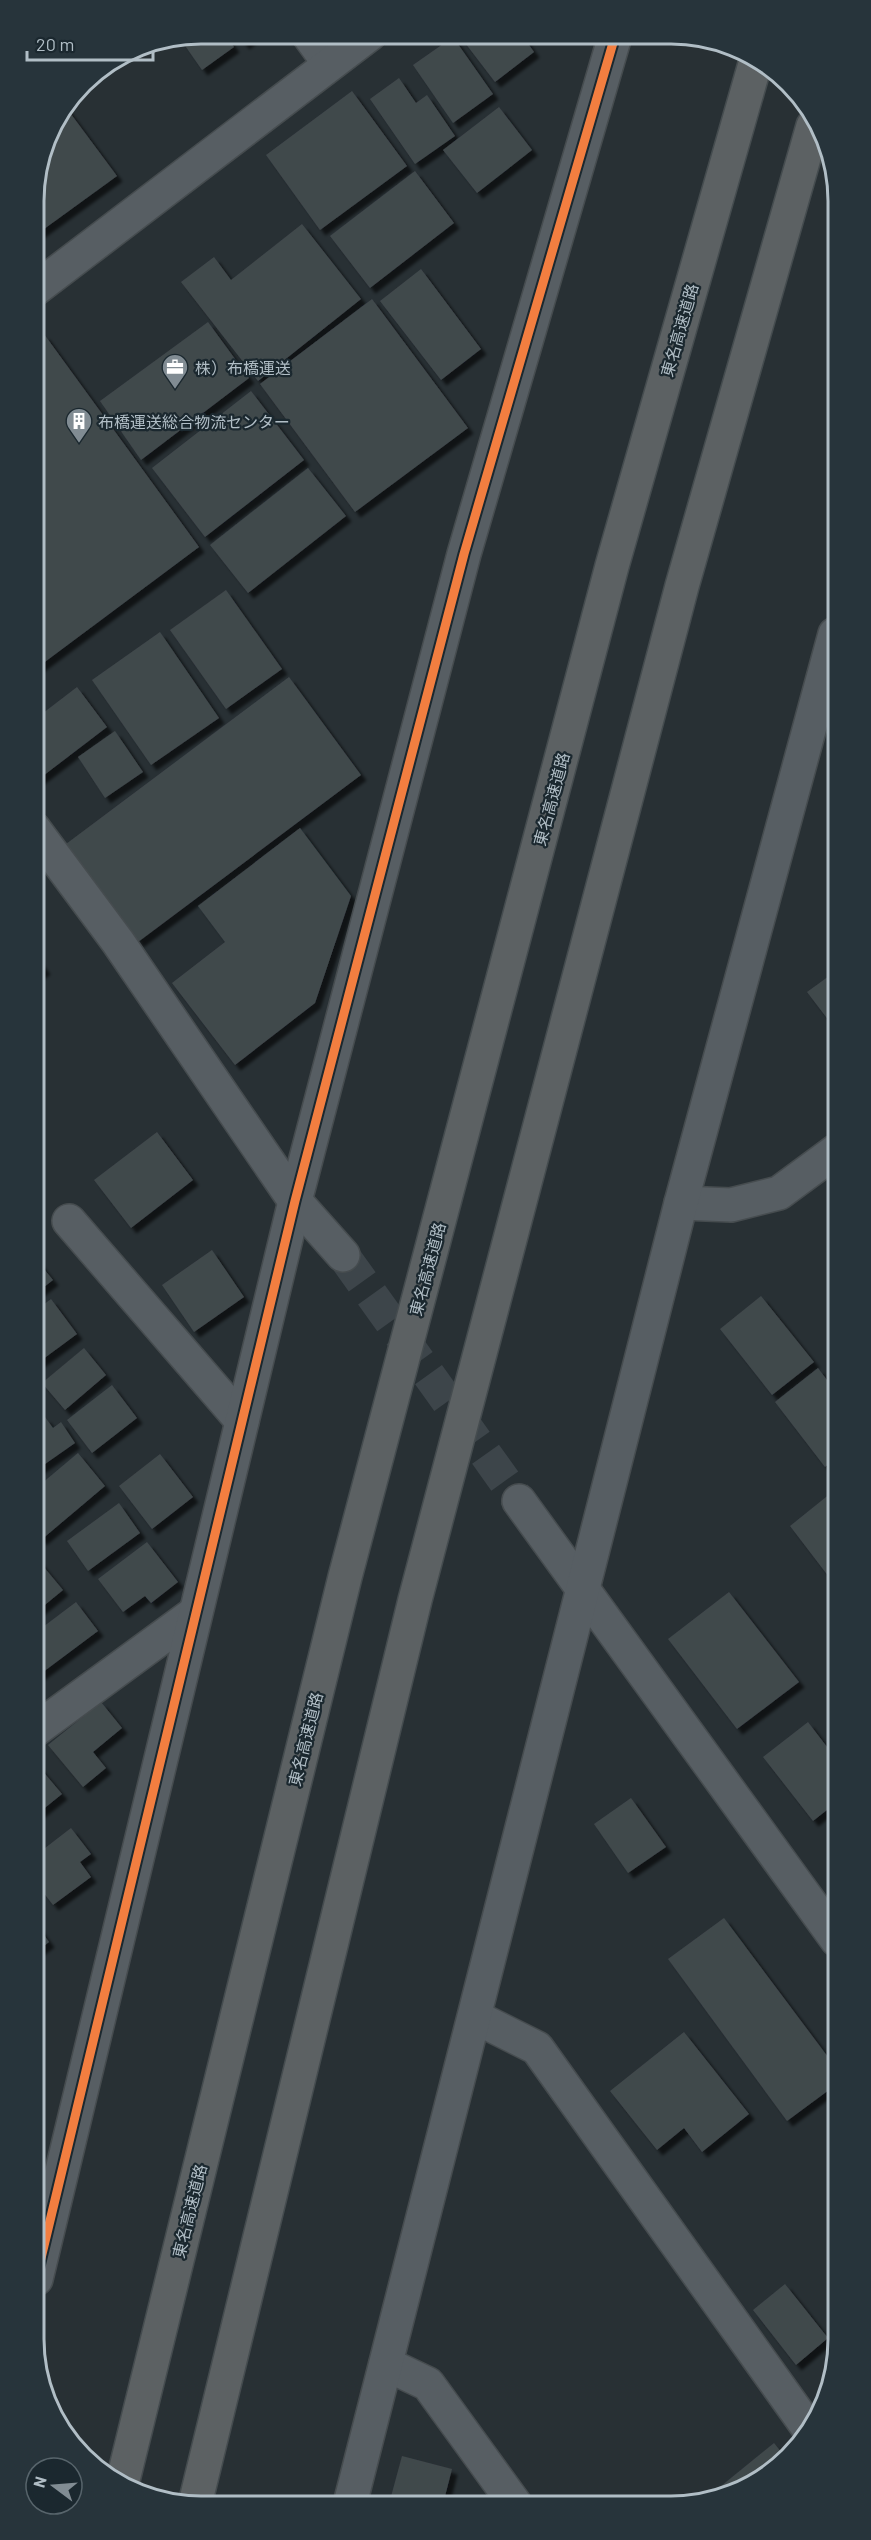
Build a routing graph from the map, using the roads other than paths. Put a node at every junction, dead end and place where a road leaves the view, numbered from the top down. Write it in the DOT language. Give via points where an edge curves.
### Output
graph roads {
  1 [pos="315,44"];
  2 [pos="355,44"];
  3 [pos="613,44"];
  4 [pos="329,63"];
  5 [pos="754,68"];
  6 [pos="811,132"];
  7 [pos="44,282"];
  8 [pos="828,661"];
  9 [pos="44,842"];
  10 [pos="828,1157"];
  11 [pos="295,1201"];
  12 [pos="681,1203"];
  13 [pos="69,1221"];
  14 [pos="343,1256"];
  15 [pos="242,1420"];
  16 [pos="519,1501"];
  17 [pos="583,1591"];
  18 [pos="195,1613"];
  19 [pos="44,1720"];
  20 [pos="827,1927"];
  21 [pos="476,2017"];
  22 [pos="44,2219"];
  23 [pos="386,2364"];
  24 [pos="804,2422"];
  25 [pos="124,2476"];
  26 [pos="197,2496"];
  27 [pos="352,2496"];
  28 [pos="509,2496"];
  1 -- 4 [label="street"];
  2 -- 4 [label="street"];
  3 -- 11 [label="street" via="465,554"];
  4 -- 7 [label="street"];
  5 -- 25 [label="highway, 東名高速道路" via="612,566 345,1577"];
  6 -- 26 [label="highway" via="682,586 424,1566"];
  8 -- 12 [label="street"];
  9 -- 11 [label="street" via="118,942"];
  10 -- 12 [label="street" via="779,1193 731,1204"];
  11 -- 14 [label="street"];
  11 -- 15 [label="street"];
  12 -- 17 [label="street"];
  13 -- 15 [label="street"];
  15 -- 18 [label="street"];
  16 -- 17 [label="street"];
  17 -- 20 [label="street"];
  17 -- 21 [label="street"];
  18 -- 19 [label="street"];
  18 -- 22 [label="street"];
  21 -- 23 [label="street"];
  21 -- 24 [label="street" via="537,2048"];
  23 -- 27 [label="street"];
  23 -- 28 [label="street" via="428,2384"];
}
